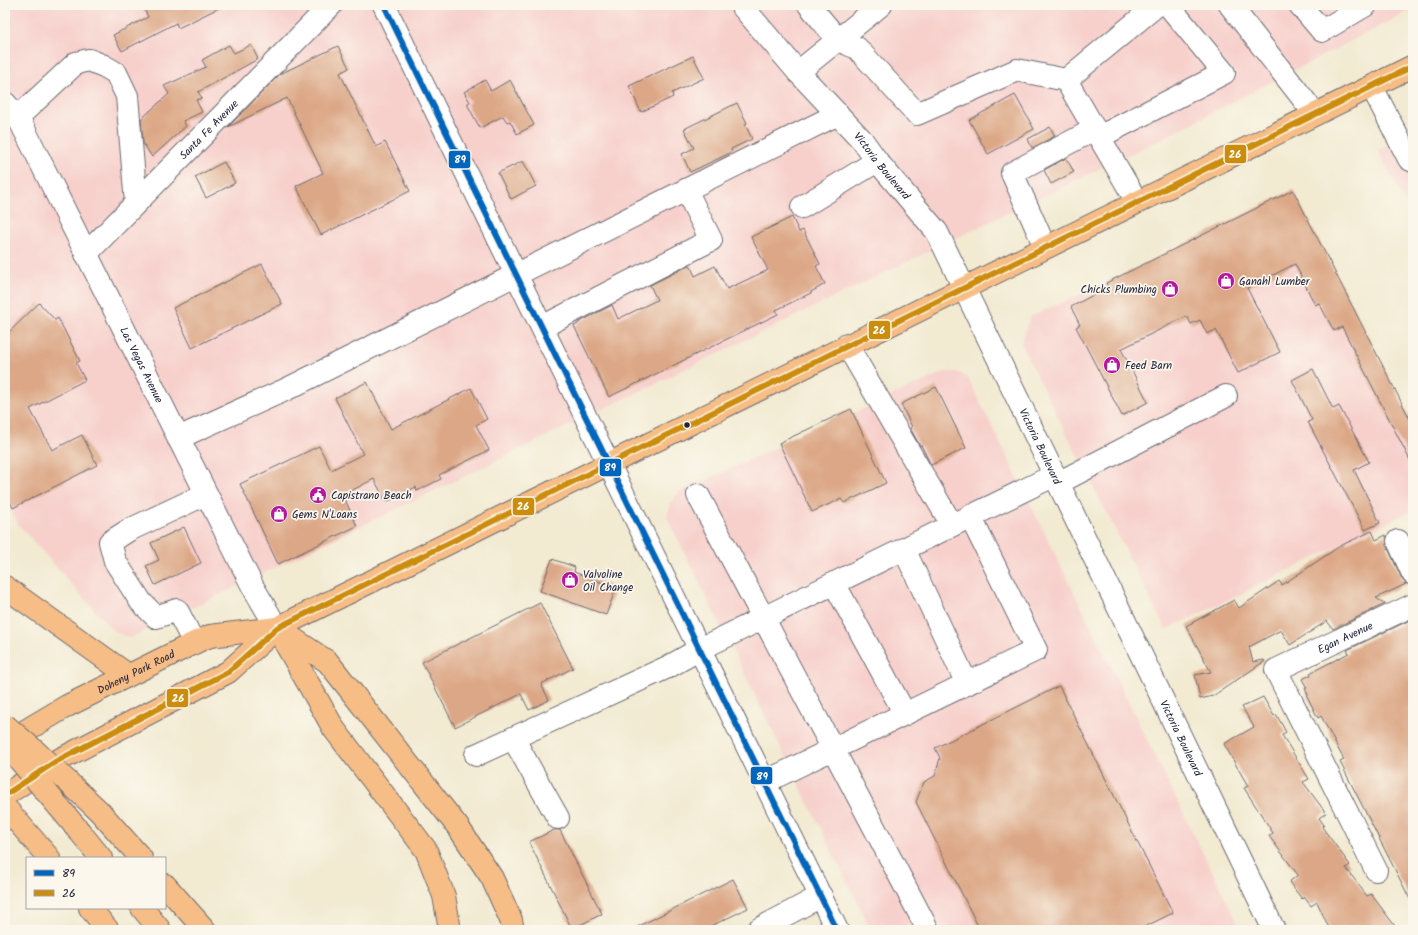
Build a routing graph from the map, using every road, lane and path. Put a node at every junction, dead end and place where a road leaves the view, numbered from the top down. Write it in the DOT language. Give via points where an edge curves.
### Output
graph roads {
  1 [pos="331,5"];
  2 [pos="384,5"];
  3 [pos="741,5"];
  4 [pos="809,5"];
  5 [pos="882,5"];
  6 [pos="1157,5"];
  7 [pos="1168,5"];
  8 [pos="1230,5"];
  9 [pos="1300,5"];
  10 [pos="1366,5"];
  11 [pos="838,40"];
  12 [pos="1413,66"];
  13 [pos="798,72"];
  14 [pos="1066,80"];
  15 [pos="1372,87"];
  16 [pos="11,110"];
  17 [pos="838,114"];
  18 [pos="1315,114"];
  19 [pos="1097,133"];
  20 [pos="877,161"];
  21 [pos="1413,161"];
  22 [pos="686,190"];
  23 [pos="1137,202"];
  24 [pos="136,203"];
  25 [pos="802,206"];
  26 [pos="1045,247"];
  27 [pos="86,254"];
  28 [pos="516,275"];
  29 [pos="963,288"];
  30 [pos="542,327"];
  31 [pos="847,345"];
  32 [pos="1226,396"];
  33 [pos="178,438"];
  34 [pos="609,463"];
  35 [pos="1056,479"];
  36 [pos="206,494"];
  37 [pos="698,495"];
  38 [pos="961,521"];
  39 [pos="1398,541"];
  40 [pos="904,548"];
  41 [pos="1413,574"];
  42 [pos="834,583"];
  43 [pos="5,587"];
  44 [pos="1413,605"];
  45 [pos="763,618"];
  46 [pos="277,628"];
  47 [pos="194,643"];
  48 [pos="700,649"];
  49 [pos="128,675"];
  50 [pos="967,684"];
  51 [pos="905,714"];
  52 [pos="5,724"];
  53 [pos="513,738"];
  54 [pos="5,743"];
  55 [pos="833,749"];
  56 [pos="476,755"];
  57 [pos="765,782"];
  58 [pos="5,795"];
  59 [pos="5,807"];
  60 [pos="5,816"];
  61 [pos="558,818"];
  62 [pos="45,853"];
  63 [pos="100,857"];
  64 [pos="140,857"];
  65 [pos="1376,870"];
  66 [pos="166,886"];
  67 [pos="821,896"];
  68 [pos="91,909"];
  69 [pos="143,909"];
  70 [pos="108,930"];
  71 [pos="160,930"];
  72 [pos="205,930"];
  73 [pos="450,930"];
  74 [pos="513,930"];
  75 [pos="760,930"];
  76 [pos="837,930"];
  77 [pos="928,930"];
  78 [pos="1274,930"];
  1 -- 24 [label="street, Santa Fe Avenue"];
  2 -- 28 [label="street"];
  3 -- 13 [label="street, Victoria Boulevard"];
  4 -- 11 [label="street"];
  5 -- 11 [label="street"];
  6 -- 14 [label="street"];
  7 -- 19 [label="street" via="1224,73"];
  8 -- 18 [label="street"];
  9 -- 10 [label="street" via="1322,31"];
  11 -- 13 [label="street"];
  11 -- 14 [label="street" via="857,48 917,114 1017,70"];
  12 -- 15 [label="main road, Doheny Park Road"];
  13 -- 17 [label="street, Victoria Boulevard"];
  14 -- 19 [label="street"];
  15 -- 18 [label="main road, Doheny Park Road"];
  15 -- 21 [label="street" via="1409,160"];
  16 -- 24 [label="street" via="76,63 89,60 116,73 127,96"];
  16 -- 27 [label="street, Las Vegas Avenue"];
  17 -- 20 [label="street, Victoria Boulevard"];
  17 -- 22 [label="street"];
  18 -- 23 [label="main road, Doheny Park Road"];
  19 -- 23 [label="street"];
  19 -- 26 [label="street" via="1012,173"];
  20 -- 25 [label="street"];
  20 -- 29 [label="street, Victoria Boulevard" via="937,232"];
  22 -- 28 [label="street"];
  22 -- 30 [label="street" via="711,240"];
  23 -- 26 [label="main road, Doheny Park Road"];
  24 -- 27 [label="street, Santa Fe Avenue"];
  26 -- 29 [label="main road, Doheny Park Road"];
  27 -- 33 [label="street, Las Vegas Avenue"];
  28 -- 30 [label="street"];
  28 -- 33 [label="street" via="286,389"];
  29 -- 31 [label="main road, Doheny Park Road"];
  29 -- 35 [label="street, Victoria Boulevard"];
  30 -- 34 [label="street"];
  31 -- 34 [label="main road, Doheny Park Road"];
  31 -- 38 [label="street"];
  32 -- 35 [label="street"];
  33 -- 36 [label="street, Las Vegas Avenue"];
  34 -- 46 [label="main road, Doheny Park Road"];
  34 -- 48 [label="street"];
  35 -- 38 [label="street"];
  35 -- 78 [label="street, Victoria Boulevard"];
  36 -- 46 [label="street, Las Vegas Avenue" via="253,587"];
  36 -- 47 [label="street" via="110,542 115,561 142,602 156,617 177,610"];
  37 -- 45 [label="street"];
  38 -- 40 [label="street"];
  38 -- 50 [label="street" via="1036,650"];
  39 -- 41 [label="street"];
  40 -- 42 [label="street"];
  40 -- 50 [label="street"];
  42 -- 45 [label="street"];
  42 -- 51 [label="street"];
  43 -- 49 [label="main road"];
  44 -- 65 [label="street, Egan Avenue" via="1276,670"];
  45 -- 48 [label="street"];
  45 -- 55 [label="street"];
  46 -- 47 [label="main road, Doheny Park Road" via="210,636"];
  46 -- 58 [label="main road, Doheny Park Road" via="228,672 55,762"];
  46 -- 73 [label="main road" via="334,729 426,850 444,896"];
  46 -- 74 [label="main road" via="328,662 458,827 492,878"];
  47 -- 49 [label="main road, Doheny Park Road"];
  48 -- 53 [label="street" via="670,666"];
  48 -- 57 [label="street"];
  49 -- 54 [label="main road, Doheny Park Road" via="67,706"];
  50 -- 51 [label="street"];
  51 -- 55 [label="street"];
  52 -- 64 [label="main road, bridge" via="100,812"];
  53 -- 56 [label="street"];
  53 -- 61 [label="street"];
  54 -- 63 [label="main road, bridge"];
  55 -- 57 [label="street"];
  55 -- 77 [label="street"];
  57 -- 67 [label="street"];
  59 -- 62 [label="main road"];
  60 -- 62 [label="main road"];
  66 -- 72 [label="main road"];
  67 -- 75 [label="street"];
  67 -- 76 [label="street"];
  68 -- 70 [label="main road"];
  69 -- 71 [label="main road"];
}
